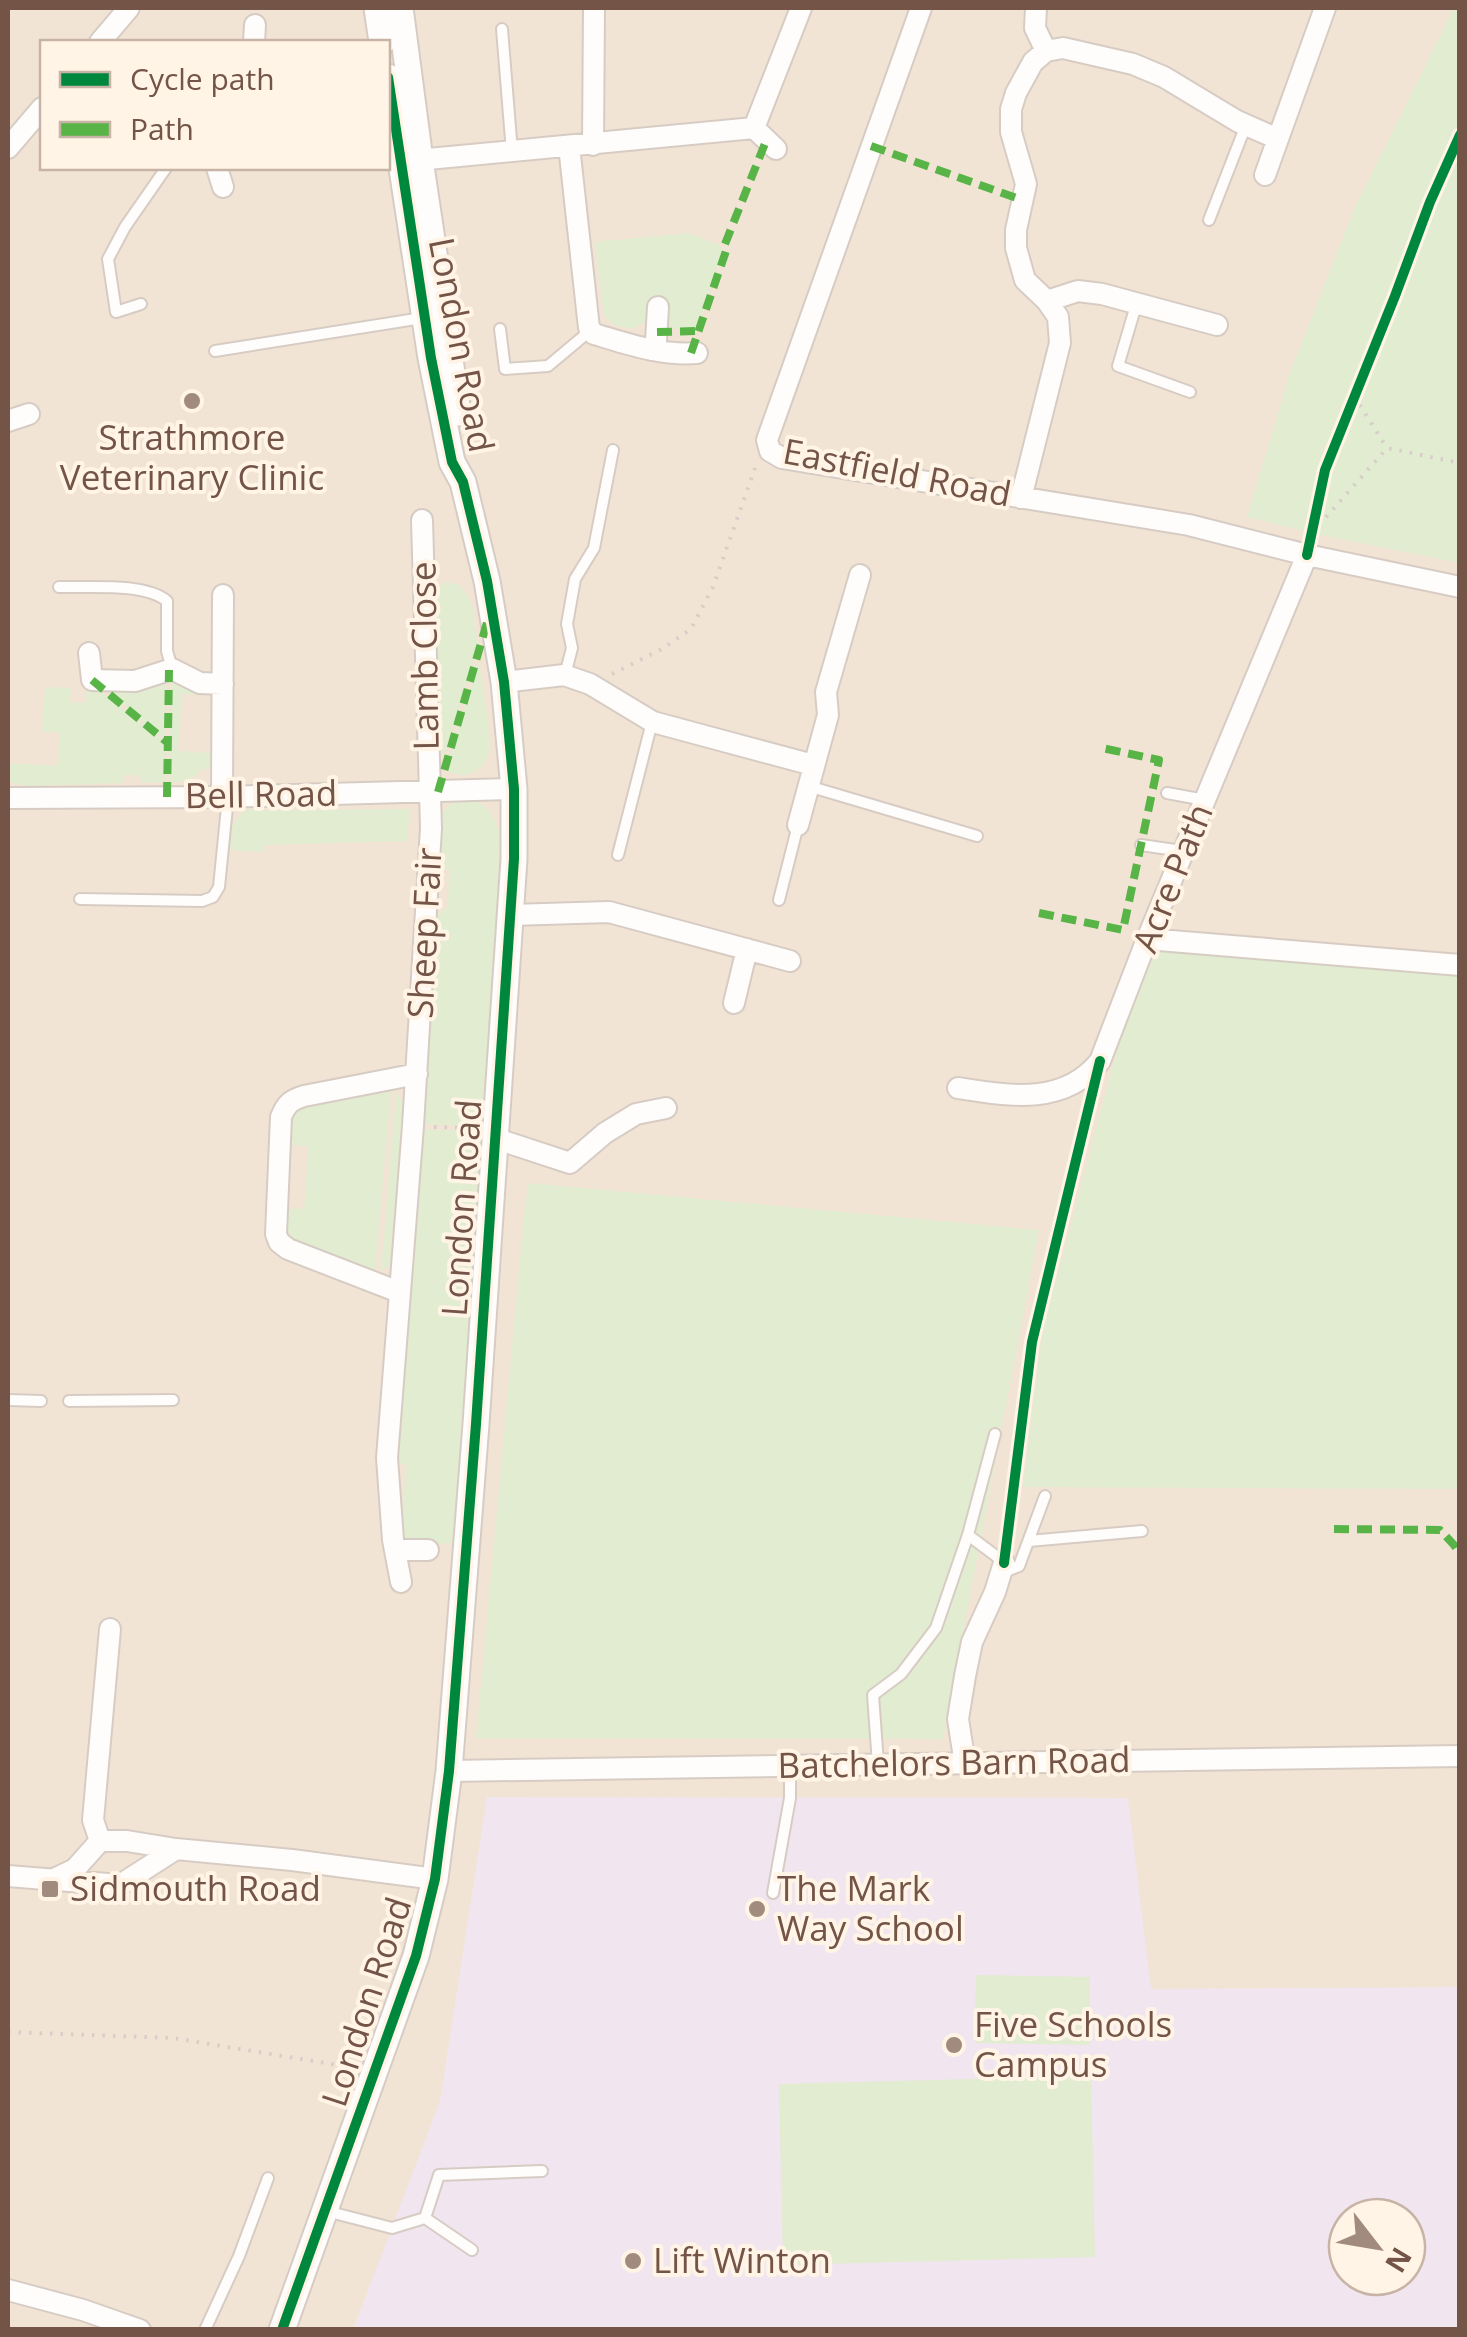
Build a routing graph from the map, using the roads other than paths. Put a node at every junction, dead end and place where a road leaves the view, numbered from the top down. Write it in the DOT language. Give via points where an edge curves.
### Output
graph roads {
  1 [pos="129,8"];
  2 [pos="377,8"];
  3 [pos="400,8"];
  4 [pos="594,8"];
  5 [pos="801,8"];
  6 [pos="921,8"];
  7 [pos="1036,8"];
  8 [pos="1325,8"];
  9 [pos="502,28"];
  10 [pos="108,40"];
  11 [pos="382,40"];
  12 [pos="1046,51"];
  13 [pos="390,85"];
  14 [pos="40,110"];
  15 [pos="1246,125"];
  16 [pos="754,128"];
  17 [pos="1278,139"];
  18 [pos="593,145"];
  19 [pos="569,146"];
  20 [pos="8,148"];
  21 [pos="776,149"];
  22 [pos="512,152"];
  23 [pos="410,160"];
  24 [pos="165,170"];
  25 [pos="1266,174"];
  26 [pos="1209,220"];
  27 [pos="1047,301"];
  28 [pos="1137,302"];
  29 [pos="141,304"];
  30 [pos="658,307"];
  31 [pos="434,316"];
  32 [pos="1217,326"];
  33 [pos="500,329"];
  34 [pos="590,330"];
  35 [pos="652,350"];
  36 [pos="215,352"];
  37 [pos="697,353"];
  38 [pos="1190,392"];
  39 [pos="29,414"];
  40 [pos="8,422"];
  41 [pos="612,450"];
  42 [pos="1021,498"];
  43 [pos="422,520"];
  44 [pos="1308,555"];
  45 [pos="860,575"];
  46 [pos="59,587"];
  47 [pos="1460,587"];
  48 [pos="223,595"];
  49 [pos="88,654"];
  50 [pos="172,669"];
  51 [pos="564,675"];
  52 [pos="504,682"];
  53 [pos="223,684"];
  54 [pos="653,722"];
  55 [pos="810,776"];
  56 [pos="514,789"];
  57 [pos="429,793"];
  58 [pos="1167,793"];
  59 [pos="224,796"];
  60 [pos="8,798"];
  61 [pos="1204,800"];
  62 [pos="798,825"];
  63 [pos="977,836"];
  64 [pos="1141,845"];
  65 [pos="1183,851"];
  66 [pos="618,855"];
  67 [pos="80,900"];
  68 [pos="779,900"];
  69 [pos="511,915"];
  70 [pos="1146,938"];
  71 [pos="747,950"];
  72 [pos="790,961"];
  73 [pos="1460,965"];
  74 [pos="734,1004"];
  75 [pos="416,1074"];
  76 [pos="958,1088"];
  77 [pos="666,1108"];
  78 [pos="494,1134"];
  79 [pos="400,1292"];
  80 [pos="8,1400"];
  81 [pos="174,1400"];
  82 [pos="41,1401"];
  83 [pos="69,1401"];
  84 [pos="995,1434"];
  85 [pos="1044,1496"];
  86 [pos="1142,1531"];
  87 [pos="968,1535"];
  88 [pos="1029,1540"];
  89 [pos="396,1550"];
  90 [pos="428,1550"];
  91 [pos="1004,1568"];
  92 [pos="401,1582"];
  93 [pos="110,1629"];
  94 [pos="1460,1756"];
  95 [pos="790,1764"];
  96 [pos="964,1764"];
  97 [pos="878,1765"];
  98 [pos="449,1770"];
  99 [pos="100,1842"];
  100 [pos="176,1849"];
  101 [pos="8,1876"];
  102 [pos="54,1879"];
  103 [pos="435,1880"];
  104 [pos="773,1892"];
  105 [pos="542,2172"];
  106 [pos="268,2178"];
  107 [pos="325,2211"];
  108 [pos="424,2218"];
  109 [pos="472,2250"];
  110 [pos="8,2290"];
  111 [pos="140,2330"];
  112 [pos="205,2330"];
  113 [pos="282,2330"];
  1 -- 10 [label="street"];
  2 -- 11 [label="street"];
  3 -- 23 [label="street, London Road"];
  4 -- 18 [label="street"];
  5 -- 16 [label="street"];
  6 -- 42 [label="street, Eastfield Road" via="767,446 782,458"];
  7 -- 12 [label="street" via="1035,28"];
  8 -- 17 [label="street"];
  9 -- 22 [label="lane"];
  12 -- 15 [label="street" via="1064,48 1133,64"];
  12 -- 27 [label="street" via="1016,93 1011,132 1026,184 1016,230 1018,262 1025,280"];
  13 -- 23 [label="street, London Road"];
  14 -- 20 [label="street"];
  15 -- 17 [label="street"];
  15 -- 26 [label="lane"];
  16 -- 18 [label="street"];
  16 -- 21 [label="street"];
  17 -- 25 [label="street"];
  18 -- 19 [label="street"];
  19 -- 22 [label="street"];
  19 -- 34 [label="street"];
  22 -- 23 [label="street"];
  23 -- 31 [label="street, London Road"];
  24 -- 29 [label="lane" via="108,259 116,312"];
  27 -- 28 [label="street" via="1078,291"];
  27 -- 42 [label="street" via="1058,318 1060,343"];
  28 -- 32 [label="street"];
  28 -- 38 [label="lane" via="1118,366"];
  30 -- 35 [label="street"];
  31 -- 36 [label="lane"];
  31 -- 52 [label="street, London Road" via="452,462 464,482"];
  33 -- 34 [label="lane" via="505,369 548,366"];
  34 -- 35 [label="street"];
  35 -- 37 [label="street"];
  39 -- 40 [label="street"];
  41 -- 51 [label="lane" via="594,548 575,579"];
  42 -- 44 [label="street, Eastfield Road" via="1189,525"];
  43 -- 57 [label="street, Lamb Close"];
  44 -- 47 [label="street, Eastfield Road"];
  44 -- 61 [label="street, Acre Path"];
  45 -- 55 [label="street"];
  46 -- 50 [label="lane" via="157,592 167,600"];
  48 -- 53 [label="street"];
  49 -- 50 [label="street" via="92,680 135,681"];
  50 -- 53 [label="street" via="200,683"];
  51 -- 52 [label="street"];
  51 -- 54 [label="street"];
  52 -- 56 [label="street, London Road"];
  53 -- 59 [label="street"];
  54 -- 55 [label="street"];
  54 -- 66 [label="lane"];
  55 -- 62 [label="street"];
  55 -- 63 [label="lane"];
  56 -- 57 [label="street, Bell Road"];
  56 -- 69 [label="street, London Road"];
  57 -- 59 [label="street, Bell Road"];
  57 -- 75 [label="street, Sheep Fair"];
  58 -- 61 [label="lane"];
  59 -- 60 [label="street, Bell Road"];
  59 -- 67 [label="lane" via="220,888 212,897"];
  61 -- 65 [label="street, Acre Path"];
  62 -- 68 [label="lane"];
  64 -- 65 [label="lane"];
  65 -- 70 [label="street, Acre Path"];
  69 -- 71 [label="street" via="609,912"];
  69 -- 78 [label="street, London Road"];
  70 -- 73 [label="street"];
  70 -- 76 [label="street, Acre Path" via="1100,1061 1087,1077 1026,1096"];
  71 -- 72 [label="street"];
  71 -- 74 [label="street"];
  75 -- 79 [label="street, Sheep Fair"];
  75 -- 79 [label="street" via="304,1096 281,1116 279,1242"];
  77 -- 78 [label="street" via="636,1114 570,1164"];
  78 -- 98 [label="street, London Road"];
  79 -- 89 [label="street, Sheep Fair" via="387,1458"];
  80 -- 82 [label="lane"];
  81 -- 83 [label="lane"];
  84 -- 87 [label="lane"];
  85 -- 88 [label="lane"];
  86 -- 88 [label="lane"];
  87 -- 91 [label="lane"];
  87 -- 97 [label="lane" via="936,1628 901,1674 873,1695"];
  88 -- 91 [label="lane" via="1019,1566"];
  89 -- 90 [label="street"];
  89 -- 92 [label="street, Sheep Fair"];
  91 -- 96 [label="street" via="964,1676 958,1719"];
  93 -- 99 [label="street" via="93,1820"];
  94 -- 96 [label="street, Batchelors Barn Road"];
  95 -- 97 [label="street, Batchelors Barn Road"];
  95 -- 98 [label="street, Batchelors Barn Road"];
  95 -- 104 [label="lane"];
  96 -- 97 [label="street, Batchelors Barn Road"];
  98 -- 103 [label="street, London Road"];
  99 -- 100 [label="street"];
  99 -- 102 [label="street" via="75,1869"];
  100 -- 102 [label="street" via="120,1885"];
  100 -- 103 [label="street"];
  101 -- 102 [label="street"];
  103 -- 107 [label="street, London Road" via="416,1956"];
  105 -- 108 [label="lane" via="439,2175"];
  106 -- 112 [label="lane"];
  107 -- 108 [label="lane" via="392,2228"];
  107 -- 113 [label="street, London Road"];
  108 -- 109 [label="lane"];
  110 -- 111 [label="street"];
}
